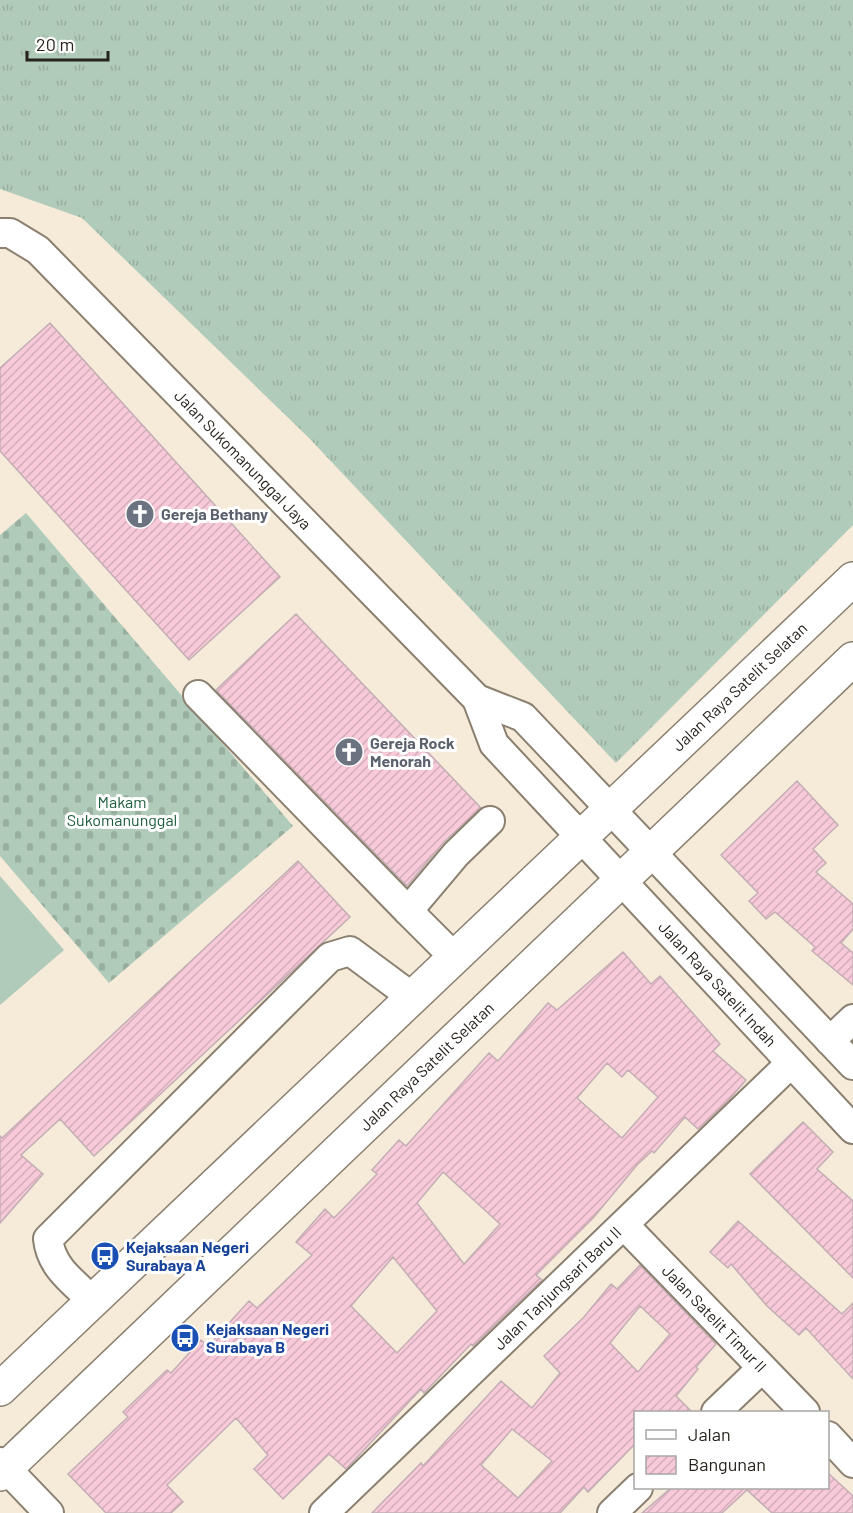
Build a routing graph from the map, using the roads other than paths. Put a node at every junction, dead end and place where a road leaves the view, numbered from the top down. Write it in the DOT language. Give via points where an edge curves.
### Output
graph roads {
  1 [pos="0,233"];
  2 [pos="853,579"];
  3 [pos="853,659"];
  4 [pos="198,695"];
  5 [pos="477,699"];
  6 [pos="612,810"];
  7 [pos="490,821"];
  8 [pos="582,839"];
  9 [pos="653,852"];
  10 [pos="621,881"];
  11 [pos="408,911"];
  12 [pos="453,956"];
  13 [pos="412,997"];
  14 [pos="853,1019"];
  15 [pos="830,1041"];
  16 [pos="790,1063"];
  17 [pos="853,1065"];
  18 [pos="853,1129"];
  19 [pos="624,1225"];
  20 [pos="92,1300"];
  21 [pos="762,1368"];
  22 [pos="0,1389"];
  23 [pos="718,1411"];
  24 [pos="803,1411"];
  25 [pos="829,1437"];
  26 [pos="853,1463"];
  27 [pos="2,1468"];
  28 [pos="637,1489"];
  29 [pos="49,1513"];
  30 [pos="324,1513"];
  31 [pos="612,1513"];
  1 -- 5 [label="street, Jalan Sukomanunggal Jaya" via="10,234 38,250"];
  2 -- 6 [label="main road, Jalan Raya Satelit Selatan"];
  3 -- 9 [label="main road, Jalan Raya Satelit Selatan"];
  4 -- 11 [label="street"];
  5 -- 6 [label="street, Jalan Sukomanunggal Jaya" via="523,717"];
  5 -- 8 [label="street, Jalan Sukomanunggal Jaya" via="494,744"];
  6 -- 8 [label="main road, Jalan Raya Satelit Selatan"];
  6 -- 9 [label="street"];
  7 -- 11 [label="street"];
  8 -- 10 [label="street, Jalan Raya Satelit Indah"];
  8 -- 12 [label="main road, Jalan Raya Satelit Selatan"];
  9 -- 10 [label="main road, Jalan Raya Satelit Selatan"];
  9 -- 15 [label="street"];
  10 -- 16 [label="street, Jalan Raya Satelit Indah"];
  10 -- 27 [label="main road, Jalan Raya Satelit Selatan"];
  11 -- 12 [label="street"];
  12 -- 13 [label="main road, Jalan Raya Satelit Selatan"];
  13 -- 20 [label="main road, Jalan Raya Satelit Selatan"];
  13 -- 20 [label="street" via="350,951 330,957 48,1239 50,1254 62,1272"];
  14 -- 15 [label="street"];
  15 -- 17 [label="street"];
  16 -- 18 [label="street, Jalan Raya Satelit Indah"];
  16 -- 19 [label="street, Jalan Tanjungsari Baru II"];
  19 -- 21 [label="street, Jalan Satelit Timur II"];
  19 -- 30 [label="street, Jalan Tanjungsari Baru II"];
  20 -- 22 [label="main road, Jalan Raya Satelit Selatan"];
  21 -- 23 [label="street"];
  21 -- 24 [label="street, Jalan Satelit Timur II"];
  25 -- 26 [label="street"];
  27 -- 29 [label="street"];
  28 -- 31 [label="street"];
}
